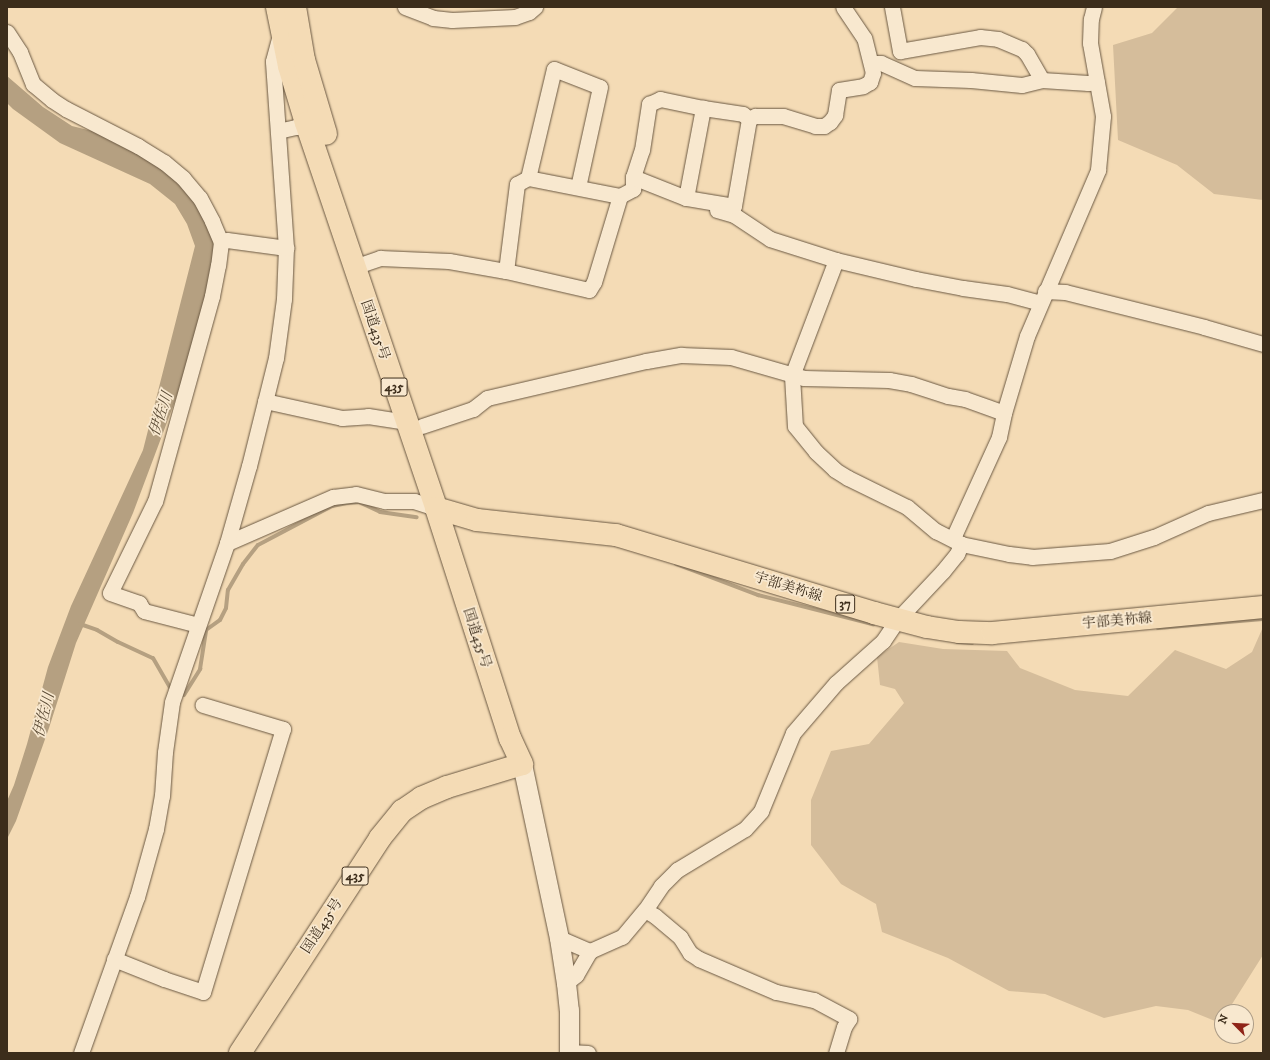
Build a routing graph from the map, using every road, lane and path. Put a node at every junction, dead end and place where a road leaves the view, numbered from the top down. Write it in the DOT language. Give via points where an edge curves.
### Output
graph roads {
  1 [pos="277,7"];
  2 [pos="294,7"];
  3 [pos="405,7"];
  4 [pos="535,7"];
  5 [pos="843,7"];
  6 [pos="892,7"];
  7 [pos="1094,7"];
  8 [pos="7,32"];
  9 [pos="281,33"];
  10 [pos="871,63"];
  11 [pos="1042,80"];
  12 [pos="1097,82"];
  13 [pos="703,108"];
  14 [pos="749,119"];
  15 [pos="314,120"];
  16 [pos="278,131"];
  17 [pos="634,177"];
  18 [pos="528,178"];
  19 [pos="578,187"];
  20 [pos="620,196"];
  21 [pos="686,198"];
  22 [pos="704,201"];
  23 [pos="221,242"];
  24 [pos="286,248"];
  25 [pos="836,260"];
  26 [pos="361,264"];
  27 [pos="506,271"];
  28 [pos="1043,297"];
  29 [pos="1263,344"];
  30 [pos="792,376"];
  31 [pos="265,401"];
  32 [pos="1004,413"];
  33 [pos="414,424"];
  34 [pos="1263,500"];
  35 [pos="443,511"];
  36 [pos="957,541"];
  37 [pos="227,543"];
  38 [pos="1263,607"];
  39 [pos="897,620"];
  40 [pos="198,625"];
  41 [pos="203,705"];
  42 [pos="522,764"];
  43 [pos="645,910"];
  44 [pos="559,938"];
  45 [pos="590,951"];
  46 [pos="114,959"];
  47 [pos="566,983"];
  48 [pos="81,1053"];
  49 [pos="240,1053"];
  50 [pos="576,1053"];
  51 [pos="836,1053"];
  1 -- 9 [label="main road, 国道435号 / 435"];
  2 -- 15 [label="main road, 国道435号 / 435"];
  3 -- 4 [label="street" via="433,18 452,20 515,17"];
  5 -- 10 [label="street" via="864,38"];
  6 -- 11 [label="street" via="900,51 980,37 998,39 1022,49"];
  7 -- 12 [label="street" via="1090,43"];
  8 -- 23 [label="street" via="20,52 33,84 52,100 138,146 164,162 183,178 200,198"];
  9 -- 15 [label="main road, 国道435号 / 435" via="289,66"];
  9 -- 16 [label="street" via="273,61"];
  10 -- 11 [label="street" via="881,63 915,78 1022,85"];
  10 -- 14 [label="street" via="873,73 870,82 863,86 839,90 835,115 824,126 815,126 783,116 755,116"];
  11 -- 12 [label="street"];
  12 -- 28 [label="street" via="1103,116 1098,170"];
  13 -- 14 [label="street" via="743,114"];
  13 -- 17 [label="street" via="660,98 650,104 642,150"];
  13 -- 21 [label="street"];
  14 -- 22 [label="street" via="734,206"];
  15 -- 16 [label="street"];
  15 -- 26 [label="main road, 国道435号 / 435"];
  16 -- 24 [label="street"];
  17 -- 20 [label="street" via="633,189"];
  17 -- 21 [label="street"];
  18 -- 19 [label="street"];
  18 -- 19 [label="street" via="554,69 600,87"];
  18 -- 27 [label="street" via="517,184"];
  19 -- 20 [label="street"];
  20 -- 27 [label="street" via="594,282 589,290"];
  21 -- 22 [label="street"];
  22 -- 25 [label="street" via="709,208 734,215 770,240"];
  23 -- 24 [label="street" via="227,240"];
  23 -- 40 [label="street" via="212,296 155,501 110,593 139,603 144,611"];
  24 -- 31 [label="street" via="284,299 276,358"];
  25 -- 28 [label="street" via="963,288"];
  25 -- 30 [label="street"];
  26 -- 27 [label="street" via="380,258 449,261"];
  26 -- 33 [label="main road, 国道435号 / 435"];
  28 -- 29 [label="street" via="1065,292"];
  28 -- 32 [label="street" via="1027,336"];
  30 -- 32 [label="street" via="890,380 965,399"];
  30 -- 33 [label="street" via="731,357 681,356 646,361 487,398 473,409"];
  30 -- 36 [label="street" via="795,426 816,452 835,470 907,507 936,531"];
  31 -- 33 [label="street" via="342,418 368,416"];
  31 -- 37 [label="street"];
  32 -- 36 [label="street" via="1000,436"];
  33 -- 35 [label="main road, 国道435号 / 435"];
  34 -- 36 [label="street" via="1214,511 1154,537 1110,552 1032,557"];
  35 -- 37 [label="street" via="414,501 386,501 356,494 333,497"];
  35 -- 39 [label="main road, 宇部美祢線 / 37" via="477,520 616,534"];
  35 -- 42 [label="main road, 国道435号 / 435" via="523,735"];
  36 -- 39 [label="street" via="956,554"];
  37 -- 40 [label="street"];
  38 -- 39 [label="main road, 宇部美祢線 / 37" via="993,633 959,632"];
  39 -- 43 [label="street" via="883,641 836,683 793,733 761,811 745,829 677,870 661,886"];
  40 -- 46 [label="street" via="172,702 156,829 137,897"];
  41 -- 46 [label="street" via="283,729 203,992"];
  42 -- 44 [label="street"];
  42 -- 49 [label="main road, 国道435号 / 435" via="447,787 421,798 402,811 380,838"];
  43 -- 45 [label="street" via="622,937"];
  43 -- 51 [label="street" via="680,937 690,952 699,959 776,992 814,1000 849,1019"];
  44 -- 45 [label="street"];
  44 -- 47 [label="street"];
  45 -- 47 [label="street" via="576,975"];
  46 -- 48 [label="street"];
  47 -- 50 [label="street"];
}
